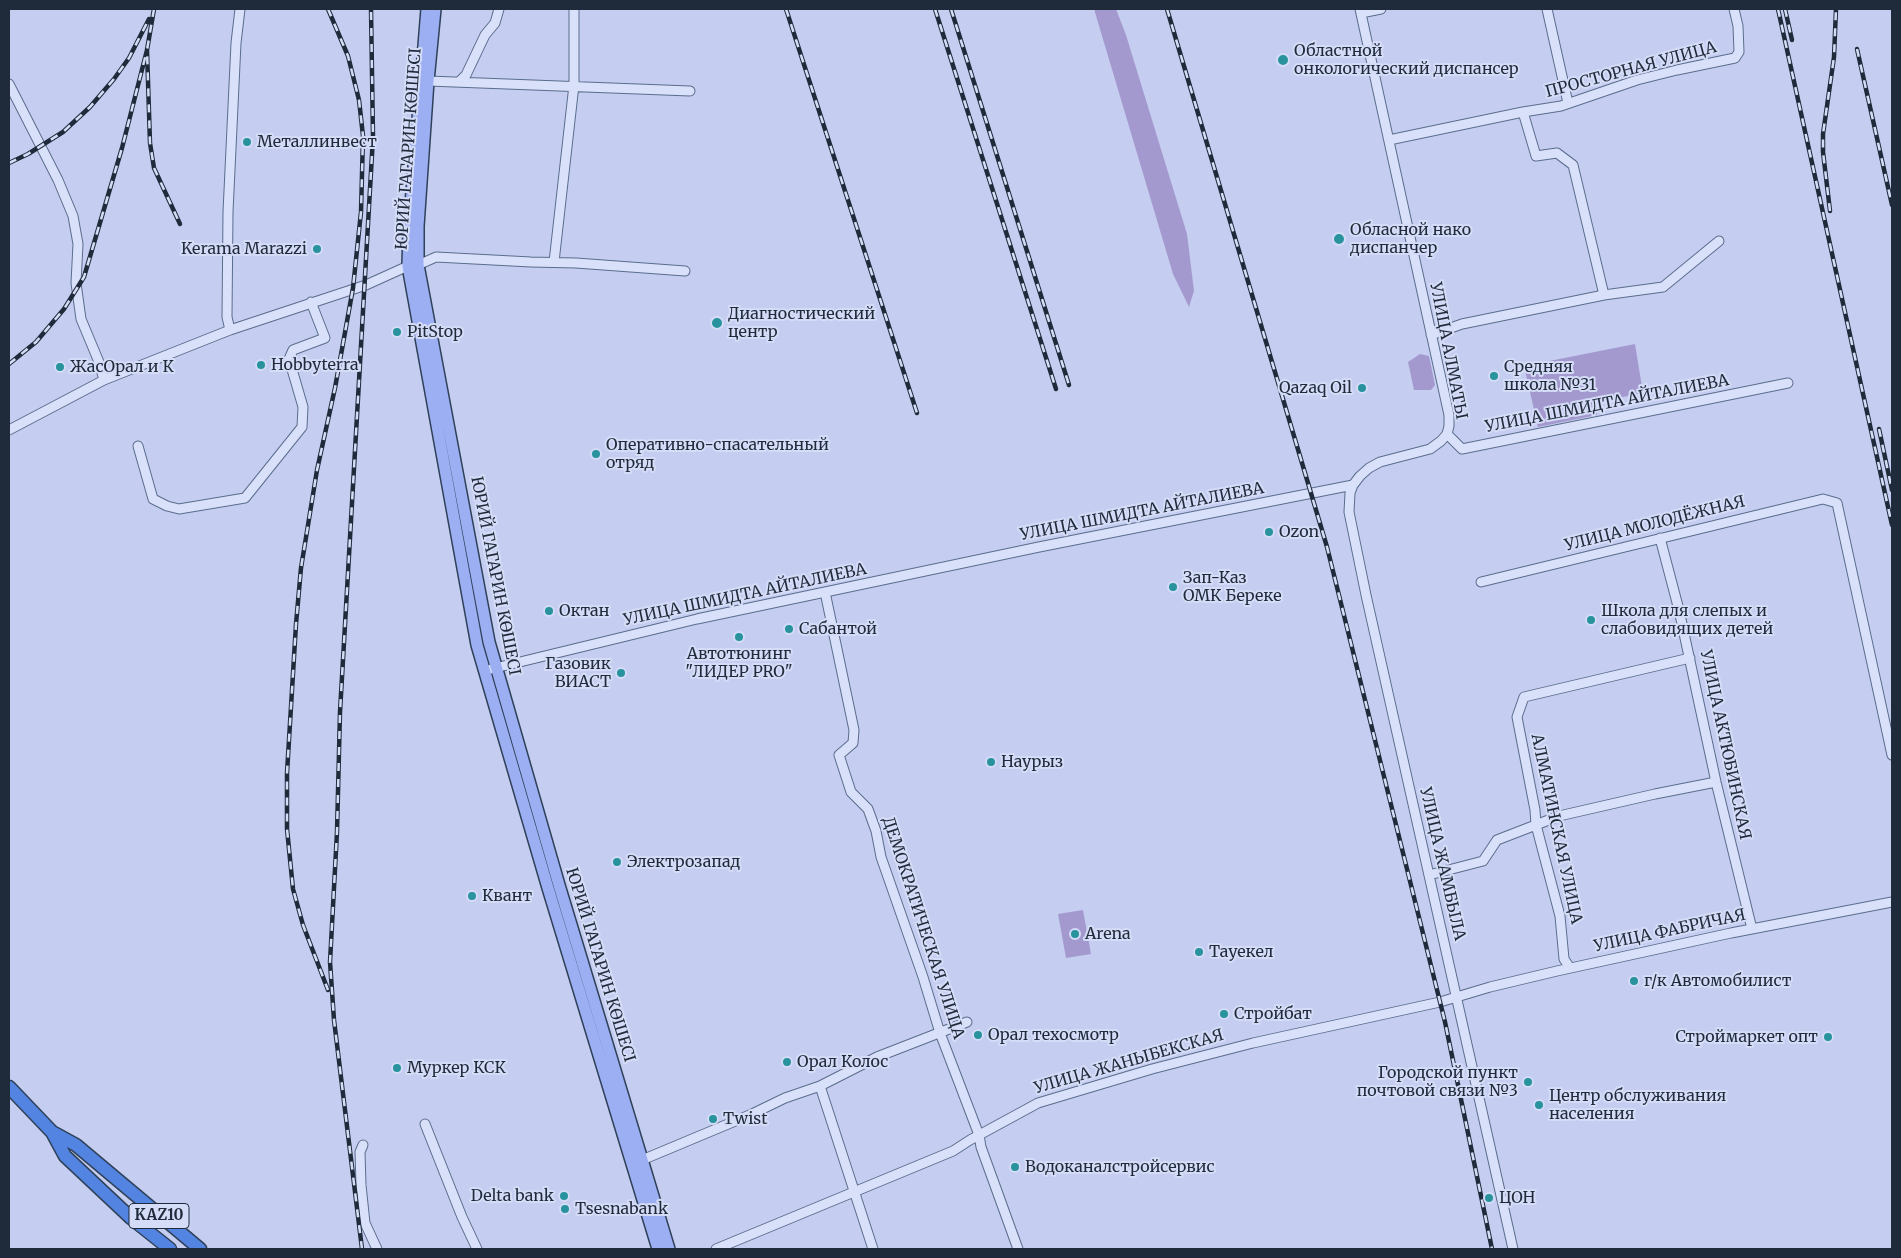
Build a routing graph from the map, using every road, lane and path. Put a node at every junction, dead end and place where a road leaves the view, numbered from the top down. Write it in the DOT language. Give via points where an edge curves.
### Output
graph roads {
  1 [pos="240,9"];
  2 [pos="426,9"];
  3 [pos="435,9"];
  4 [pos="499,9"];
  5 [pos="574,9"];
  6 [pos="1380,9"];
  7 [pos="1547,9"];
  8 [pos="1734,9"];
  9 [pos="1361,11"];
  10 [pos="428,81"];
  11 [pos="459,82"];
  12 [pos="9,84"];
  13 [pos="574,85"];
  14 [pos="690,91"];
  15 [pos="1568,103"];
  16 [pos="1523,112"];
  17 [pos="1389,140"];
  18 [pos="1720,241"];
  19 [pos="554,262"];
  20 [pos="413,265"];
  21 [pos="685,271"];
  22 [pos="1604,296"];
  23 [pos="311,302"];
  24 [pos="230,330"];
  25 [pos="1431,335"];
  26 [pos="104,380"];
  27 [pos="1788,383"];
  28 [pos="9,430"];
  29 [pos="1447,434"];
  30 [pos="138,446"];
  31 [pos="1353,485"];
  32 [pos="1660,538"];
  33 [pos="1481,582"];
  34 [pos="825,592"];
  35 [pos="1690,658"];
  36 [pos="490,670"];
  37 [pos="1892,755"];
  38 [pos="1716,782"];
  39 [pos="1536,825"];
  40 [pos="1429,875"];
  41 [pos="1892,902"];
  42 [pos="1752,929"];
  43 [pos="1570,968"];
  44 [pos="1457,997"];
  45 [pos="967,1022"];
  46 [pos="940,1033"];
  47 [pos="820,1086"];
  48 [pos="9,1087"];
  49 [pos="425,1124"];
  50 [pos="52,1132"];
  51 [pos="979,1135"];
  52 [pos="363,1145"];
  53 [pos="642,1160"];
  54 [pos="118,1181"];
  55 [pos="853,1192"];
  56 [pos="106,1196"];
  57 [pos="170,1249"];
  58 [pos="200,1249"];
  59 [pos="376,1249"];
  60 [pos="477,1249"];
  61 [pos="658,1249"];
  62 [pos="669,1249"];
  63 [pos="716,1249"];
  64 [pos="873,1249"];
  65 [pos="1018,1249"];
  66 [pos="1513,1249"];
  1 -- 24 [label="street" via="228,229 227,317"];
  2 -- 20 [label="main road, ЮРИЙ ГАГАРИН КӨШЕСІ" via="409,228"];
  3 -- 10 [label="main road, ЮРИЙ ГАГАРИН КӨШЕСІ"];
  4 -- 11 [label="street" via="466,75"];
  5 -- 13 [label="street"];
  6 -- 9 [label="street"];
  7 -- 15 [label="street"];
  8 -- 15 [label="street, ПРОСТОРНАЯ УЛИЦА" via="1739,52 1735,58 1637,80"];
  9 -- 17 [label="street, УЛИЦА АЛМАТЫ"];
  10 -- 11 [label="street"];
  10 -- 20 [label="main road, ЮРИЙ ГАГАРИН КӨШЕСІ"];
  11 -- 13 [label="street"];
  12 -- 26 [label="street" via="73,216 78,244 77,290 81,319"];
  13 -- 14 [label="street"];
  13 -- 19 [label="street"];
  15 -- 16 [label="street, ПРОСТОРНАЯ УЛИЦА"];
  16 -- 17 [label="street, ПРОСТОРНАЯ УЛИЦА"];
  16 -- 22 [label="street" via="1536,156 1557,153 1573,165"];
  17 -- 25 [label="street, УЛИЦА АЛМАТЫ"];
  18 -- 22 [label="street" via="1663,287"];
  19 -- 20 [label="street" via="436,257"];
  19 -- 21 [label="street"];
  20 -- 23 [label="street" via="366,285"];
  20 -- 36 [label="main road, ЮРИЙ ГАГАРИН КӨШЕСІ" via="477,645"];
  22 -- 25 [label="street" via="1462,324"];
  23 -- 24 [label="street"];
  23 -- 30 [label="street" via="325,338 293,350 289,359 303,407 302,427 245,498 179,509 166,506 154,499"];
  24 -- 26 [label="street"];
  25 -- 29 [label="street, УЛИЦА АЛМАТЫ" via="1448,415"];
  26 -- 28 [label="street"];
  27 -- 29 [label="street, УЛИЦА ШМИДТА АЙТАЛИЕВА" via="1462,449"];
  29 -- 31 [label="street" via="1430,449 1380,462 1369,468"];
  31 -- 34 [label="street, УЛИЦА ШМИДТА АЙТАЛИЕВА"];
  31 -- 40 [label="street, УЛИЦА ЖАМБЫЛА" via="1349,512"];
  32 -- 33 [label="street, УЛИЦА МОЛОДЁЖНАЯ"];
  32 -- 35 [label="street, УЛИЦА АКТЮБИНСКАЯ"];
  32 -- 37 [label="street, УЛИЦА МОЛОДЁЖНАЯ" via="1823,499 1836,503"];
  34 -- 36 [label="street, УЛИЦА ШМИДТА АЙТАЛИЕВА" via="697,619"];
  34 -- 46 [label="street, ДЕМОКРАТИЧЕСКАЯ УЛИЦА" via="854,730 853,743 839,755 851,792 868,809 876,830 881,857"];
  35 -- 38 [label="street, УЛИЦА АКТЮБИНСКАЯ"];
  35 -- 39 [label="street, АЛМАТИНСКАЯ УЛИЦА" via="1524,697 1517,717 1536,810"];
  36 -- 53 [label="main road, ЮРИЙ ГАГАРИН КӨШЕСІ"];
  36 -- 61 [label="main road, ЮРИЙ ГАГАРИН КӨШЕСІ"];
  38 -- 39 [label="street" via="1559,816"];
  38 -- 42 [label="street, УЛИЦА АКТЮБИНСКАЯ"];
  39 -- 40 [label="street" via="1496,840 1483,861"];
  39 -- 43 [label="street, АЛМАТИНСКАЯ УЛИЦА" via="1560,916 1564,959"];
  40 -- 44 [label="street, УЛИЦА ЖАМБЫЛА"];
  41 -- 42 [label="street, УЛИЦА ФАБРИЧАЯ"];
  42 -- 43 [label="street, УЛИЦА ФАБРИЧАЯ"];
  43 -- 44 [label="street, УЛИЦА ФАБРИЧАЯ"];
  44 -- 51 [label="street, УЛИЦА ЖАНЫБЕКСКАЯ" via="1253,1042 1152,1069 1038,1103"];
  44 -- 66 [label="street, УЛИЦА ЖАМБЫЛА"];
  45 -- 46 [label="street"];
  46 -- 47 [label="street" via="877,1057"];
  46 -- 51 [label="street, ДЕМОКРАТИЧЕСКАЯ УЛИЦА"];
  47 -- 53 [label="street"];
  47 -- 55 [label="street"];
  48 -- 50 [label="highway, KAZ10"];
  49 -- 60 [label="street"];
  50 -- 54 [label="highway, KAZ10" via="76,1145"];
  50 -- 56 [label="highway, KAZ10" via="65,1156"];
  51 -- 55 [label="street, УЛИЦА ЖАНЫБЕКСКАЯ" via="953,1151"];
  51 -- 65 [label="street, ДЕМОКРАТИЧЕСКАЯ УЛИЦА"];
  52 -- 59 [label="street" via="360,1152 364,1213"];
  53 -- 62 [label="main road, ЮРИЙ ГАГАРИН КӨШЕСІ"];
  54 -- 56 [label="highway"];
  54 -- 58 [label="highway, KAZ10"];
  55 -- 63 [label="street, УЛИЦА ЖАНЫБЕКСКАЯ"];
  55 -- 64 [label="street"];
  56 -- 57 [label="highway, KAZ10"];
}
